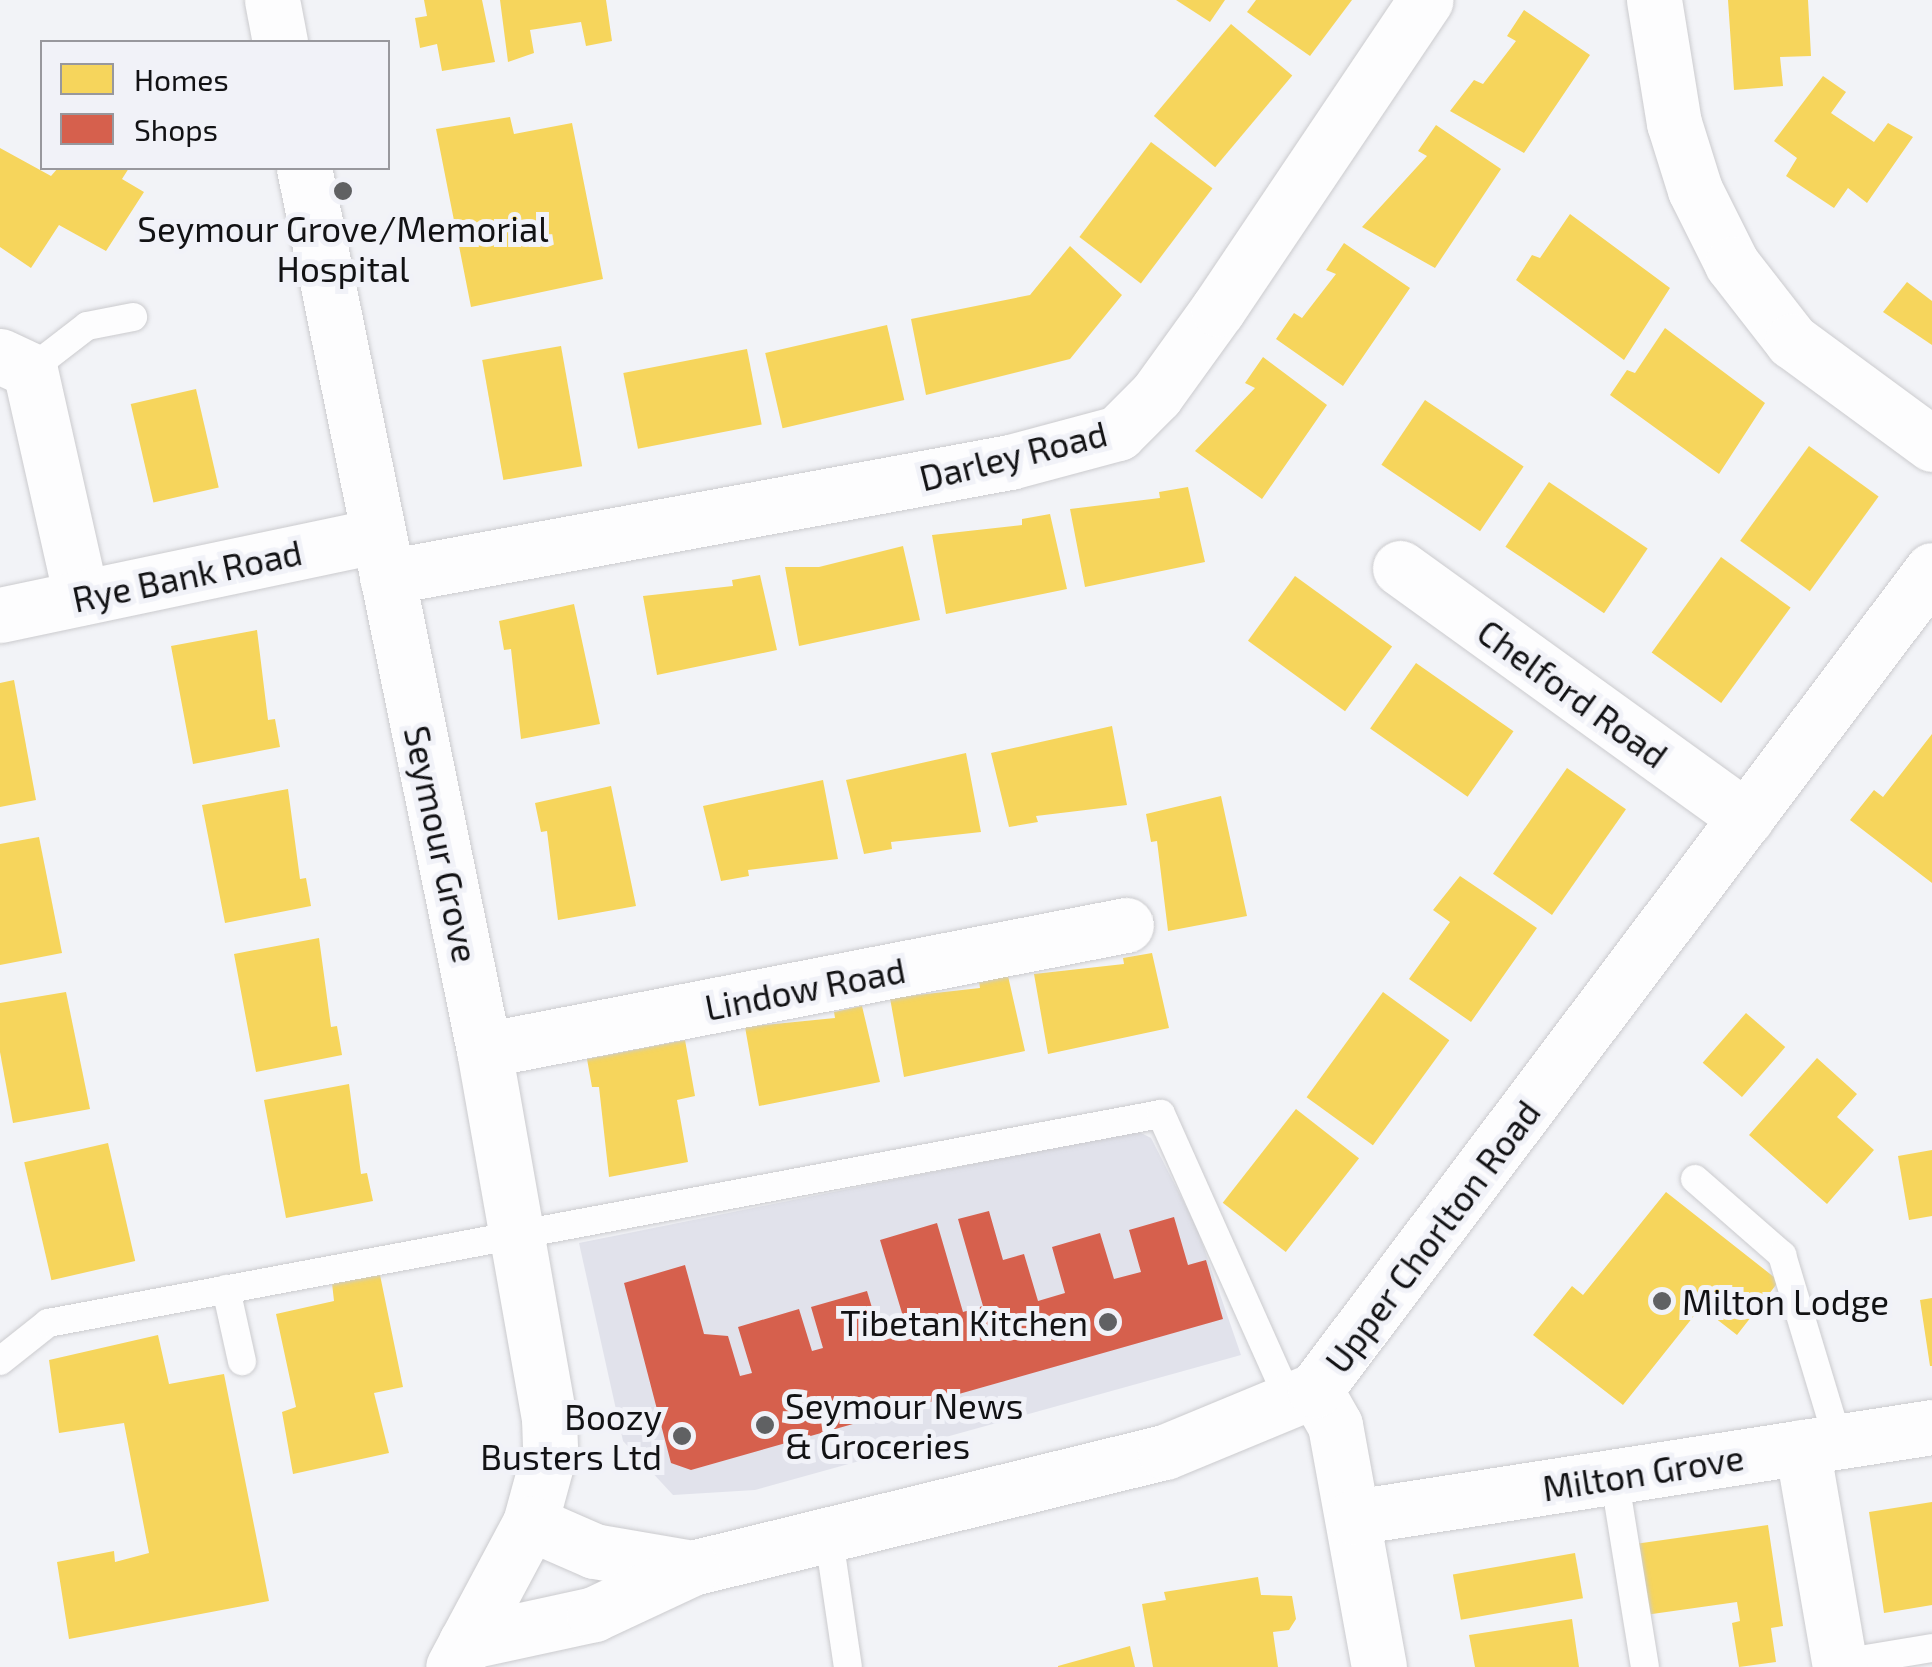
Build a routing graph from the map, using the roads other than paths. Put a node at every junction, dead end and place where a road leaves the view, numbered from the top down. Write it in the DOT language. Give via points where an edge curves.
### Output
graph roads {
  1 [pos="272,0"];
  2 [pos="1426,0"];
  3 [pos="1654,0"];
  4 [pos="280,40"];
  5 [pos="304,170"];
  6 [pos="133,317"];
  7 [pos="15,363"];
  8 [pos="1932,444"];
  9 [pos="381,557"];
  10 [pos="1400,568"];
  11 [pos="1932,570"];
  12 [pos="81,597"];
  13 [pos="0,615"];
  14 [pos="1746,818"];
  15 [pos="1126,926"];
  16 [pos="484,1050"];
  17 [pos="1694,1179"];
  18 [pos="518,1235"];
  19 [pos="226,1288"];
  20 [pos="0,1360"];
  21 [pos="242,1361"];
  22 [pos="1302,1396"];
  23 [pos="1932,1427"];
  24 [pos="1820,1444"];
  25 [pos="1614,1476"];
  26 [pos="1354,1517"];
  27 [pos="530,1523"];
  28 [pos="829,1539"];
  29 [pos="692,1568"];
  30 [pos="1932,1648"];
  31 [pos="459,1654"];
  32 [pos="1831,1666"];
  33 [pos="848,1667"];
  34 [pos="1379,1667"];
  35 [pos="1645,1667"];
  1 -- 4 [label="street"];
  2 -- 9 [label="street, Darley Road" via="1218,310 1156,395 1118,433 1010,462"];
  3 -- 8 [label="street" via="1674,124 1695,190 1732,264 1792,341"];
  5 -- 9 [label="street, Seymour Grove"];
  6 -- 7 [label="lane" via="87,326"];
  7 -- 12 [label="street"];
  9 -- 12 [label="street, Rye Bank Road"];
  9 -- 16 [label="street, Seymour Grove"];
  10 -- 14 [label="street, Chelford Road"];
  11 -- 14 [label="street, Upper Chorlton Road"];
  12 -- 13 [label="street, Rye Bank Road"];
  14 -- 22 [label="street, Upper Chorlton Road"];
  15 -- 16 [label="street, Lindow Road"];
  16 -- 18 [label="street, Seymour Grove"];
  17 -- 24 [label="lane" via="1782,1255"];
  18 -- 19 [label="lane"];
  18 -- 22 [label="lane" via="1161,1114"];
  18 -- 27 [label="street, Seymour Grove" via="549,1418 550,1450"];
  19 -- 20 [label="lane" via="48,1323"];
  19 -- 21 [label="lane"];
  22 -- 26 [label="street" via="1335,1425"];
  22 -- 28 [label="street" via="1165,1452"];
  23 -- 24 [label="street, Milton Grove"];
  24 -- 25 [label="street, Milton Grove"];
  24 -- 32 [label="street"];
  25 -- 26 [label="street, Milton Grove"];
  25 -- 35 [label="lane"];
  26 -- 34 [label="street"];
  27 -- 29 [label="street" via="594,1551"];
  27 -- 31 [label="street, Seymour Grove"];
  28 -- 29 [label="street"];
  28 -- 33 [label="lane"];
  29 -- 31 [label="street" via="594,1614"];
  30 -- 32 [label="lane"];
}
